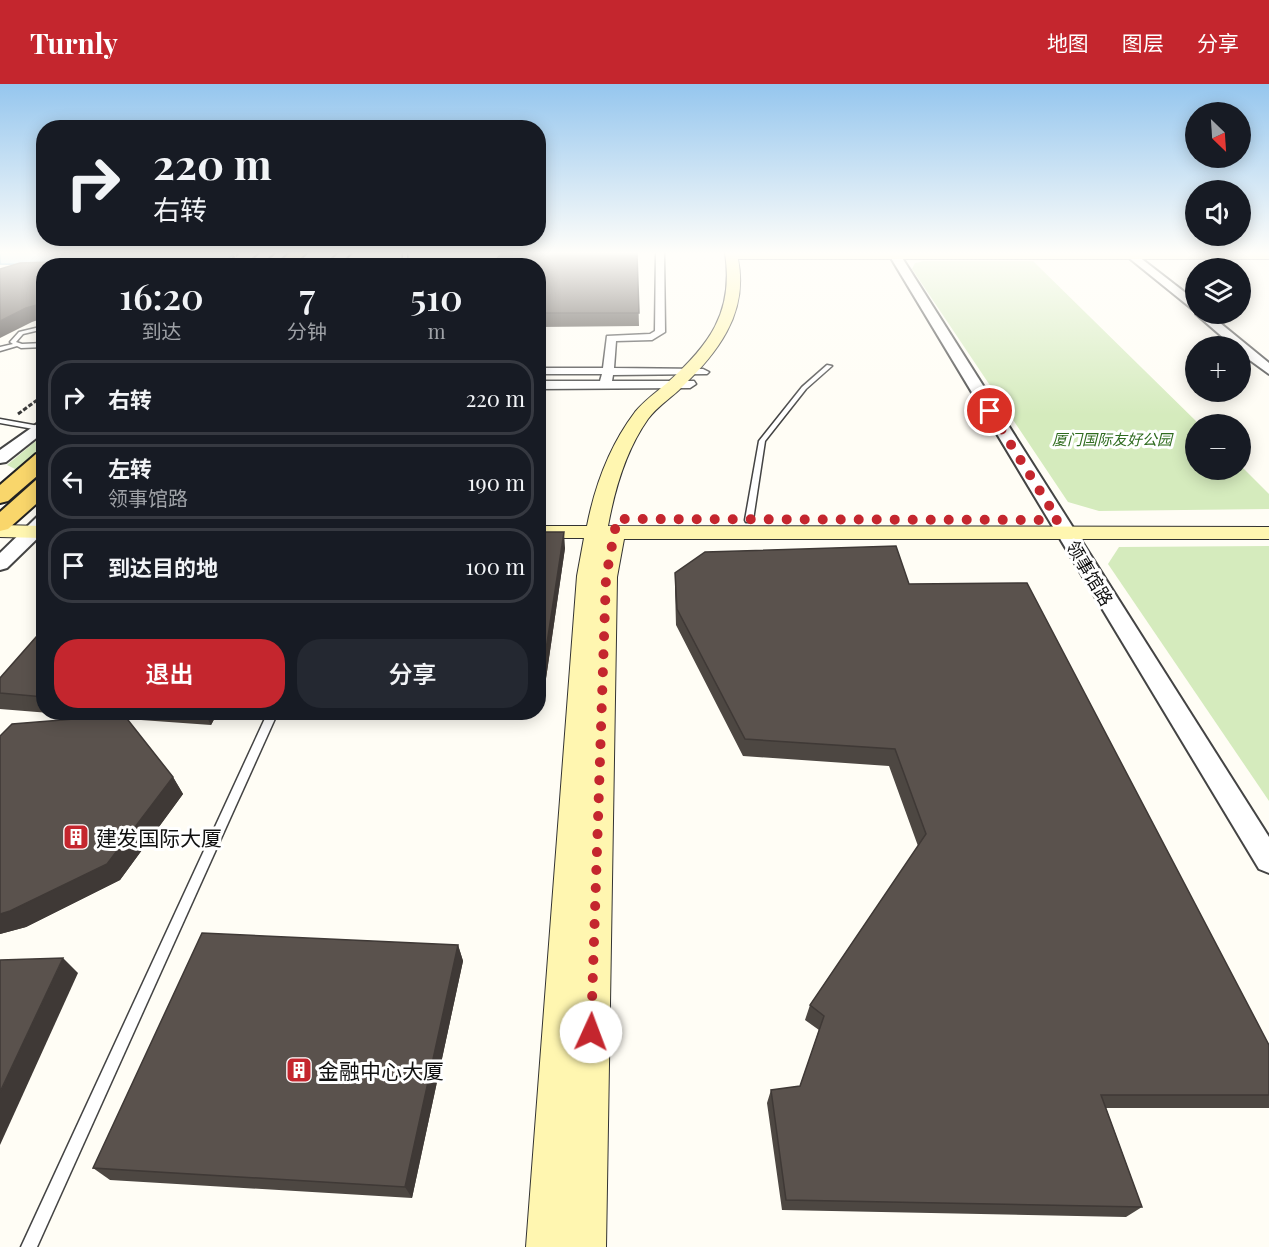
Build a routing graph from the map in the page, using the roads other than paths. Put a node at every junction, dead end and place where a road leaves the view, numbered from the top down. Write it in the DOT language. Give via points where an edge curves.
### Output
graph roads {
  1 [pos="660,307"];
  2 [pos="743,307"];
  3 [pos="927,307"];
  4 [pos="1214,324"];
  5 [pos="36,330"];
  6 [pos="16,345"];
  7 [pos="36,345"];
  8 [pos="0,349"];
  9 [pos="829,366"];
  10 [pos="1269,369"];
  11 [pos="546,371"];
  12 [pos="608,371"];
  13 [pos="689,378"];
  14 [pos="546,385"];
  15 [pos="605,385"];
  16 [pos="3,421"];
  17 [pos="36,425"];
  18 [pos="36,430"];
  19 [pos="0,458"];
  20 [pos="36,466"];
  21 [pos="36,492"];
  22 [pos="0,496"];
  23 [pos="546,520"];
  24 [pos="749,520"];
  25 [pos="1269,520"];
  26 [pos="1,523"];
  27 [pos="36,526"];
  28 [pos="607,526"];
  29 [pos="1061,526"];
  30 [pos="36,531"];
  31 [pos="546,531"];
  32 [pos="1269,533"];
  33 [pos="0,564"];
  34 [pos="269,720"];
  35 [pos="1269,861"];
  36 [pos="29,1247"];
  37 [pos="548,1247"];
  38 [pos="584,1247"];
  1 -- 12 [label="street" via="660,332 652,337 611,338"];
  2 -- 13 [label="main road" via="731,338"];
  3 -- 29 [label="street, 领事馆路"];
  4 -- 10 [label="street"];
  5 -- 6 [label="lane" via="16,336"];
  6 -- 7 [label="lane"];
  6 -- 8 [label="lane"];
  9 -- 24 [label="lane" via="804,388 762,441"];
  11 -- 12 [label="street"];
  12 -- 13 [label="street"];
  12 -- 15 [label="street"];
  13 -- 15 [label="street"];
  13 -- 28 [label="main road" via="658,414 633,458"];
  14 -- 15 [label="street"];
  16 -- 17 [label="lane"];
  18 -- 19 [label="street"];
  20 -- 22 [label="main road"];
  21 -- 26 [label="main road"];
  23 -- 28 [label="main road"];
  24 -- 28 [label="main road"];
  24 -- 29 [label="main road"];
  25 -- 29 [label="main road"];
  26 -- 27 [label="main road"];
  28 -- 29 [label="main road"];
  28 -- 31 [label="main road"];
  28 -- 37 [label="main road" via="588,576"];
  28 -- 38 [label="main road"];
  29 -- 32 [label="main road"];
  29 -- 35 [label="street, 领事馆路"];
  30 -- 33 [label="street"];
  34 -- 36 [label="lane"];
}
